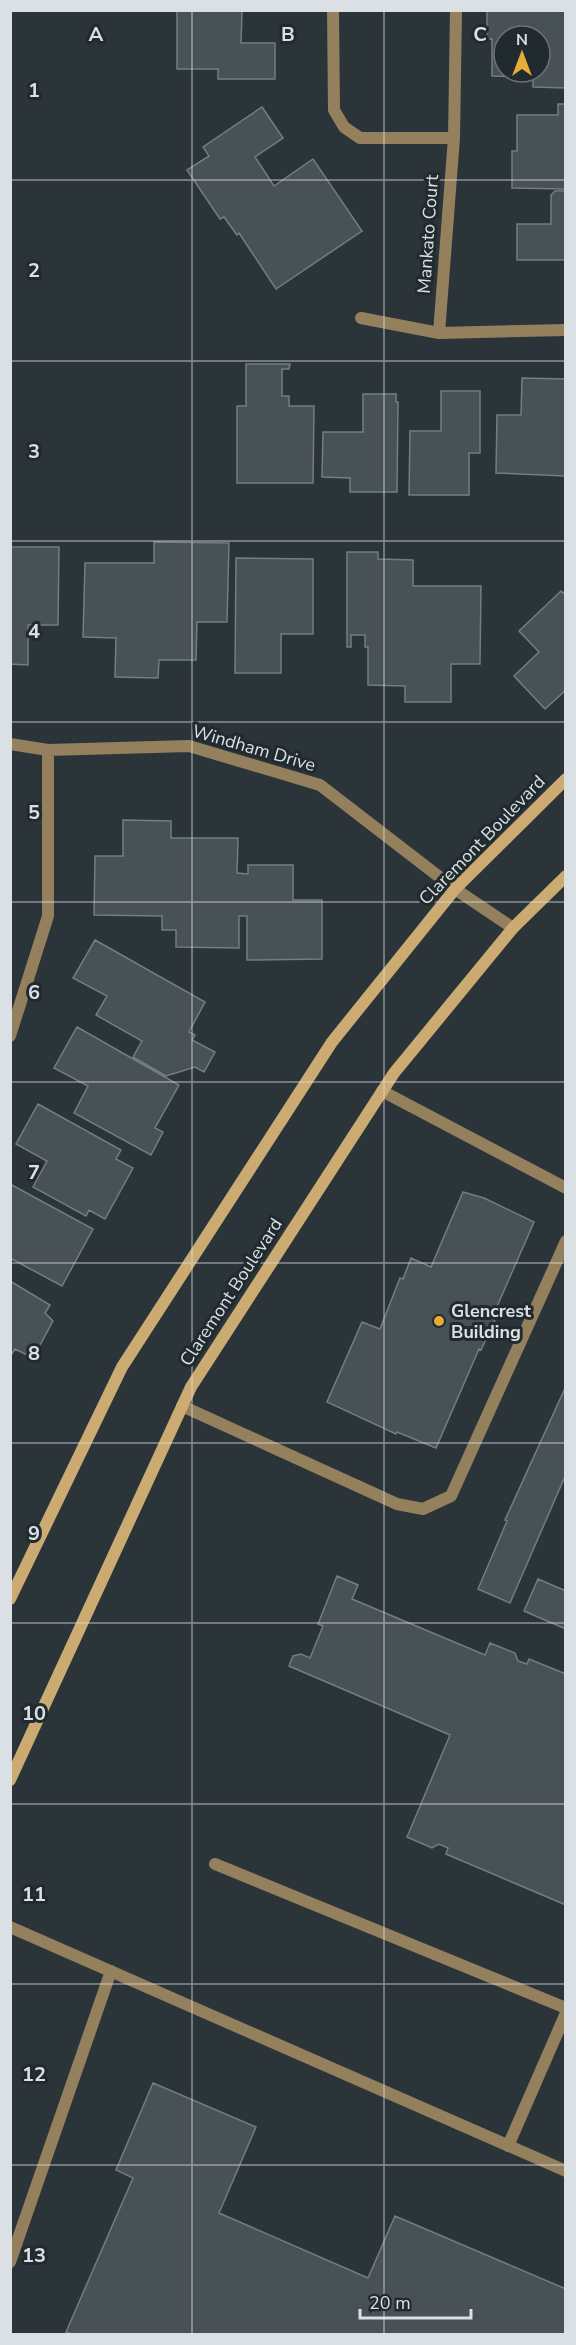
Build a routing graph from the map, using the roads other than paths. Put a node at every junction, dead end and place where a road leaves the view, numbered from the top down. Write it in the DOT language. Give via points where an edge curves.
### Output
graph roads {
  1 [pos="333,10"];
  2 [pos="456,10"];
  3 [pos="454,138"];
  4 [pos="361,318"];
  5 [pos="566,330"];
  6 [pos="439,333"];
  7 [pos="10,744"];
  8 [pos="48,750"];
  9 [pos="566,779"];
  10 [pos="566,876"];
  11 [pos="455,889"];
  12 [pos="513,928"];
  13 [pos="10,1036"];
  14 [pos="382,1091"];
  15 [pos="566,1188"];
  16 [pos="566,1241"];
  17 [pos="182,1406"];
  18 [pos="10,1599"];
  19 [pos="10,1780"];
  20 [pos="215,1864"];
  21 [pos="10,1928"];
  22 [pos="111,1971"];
  23 [pos="566,2008"];
  24 [pos="566,2013"];
  25 [pos="508,2146"];
  26 [pos="566,2170"];
  27 [pos="10,2262"];
  1 -- 3 [label="street" via="334,110 344,127 360,138"];
  2 -- 3 [label="street, Mankato Court"];
  3 -- 6 [label="street, Mankato Court"];
  4 -- 6 [label="street"];
  5 -- 6 [label="street"];
  7 -- 8 [label="street, Windham Drive"];
  8 -- 11 [label="street, Windham Drive" via="189,746 320,785"];
  8 -- 13 [label="street" via="48,916"];
  9 -- 11 [label="main road, Claremont Boulevard"];
  10 -- 12 [label="main road, Claremont Boulevard"];
  11 -- 12 [label="street, Windham Drive"];
  11 -- 18 [label="main road, Claremont Boulevard" via="332,1042 122,1367"];
  12 -- 14 [label="main road, Claremont Boulevard"];
  14 -- 15 [label="street"];
  14 -- 17 [label="main road, Claremont Boulevard" via="190,1387"];
  16 -- 17 [label="street" via="451,1496 423,1509 397,1504"];
  17 -- 19 [label="main road, Claremont Boulevard"];
  20 -- 23 [label="street"];
  21 -- 22 [label="street"];
  22 -- 25 [label="street"];
  22 -- 27 [label="street"];
  24 -- 25 [label="street"];
  25 -- 26 [label="street"];
}
